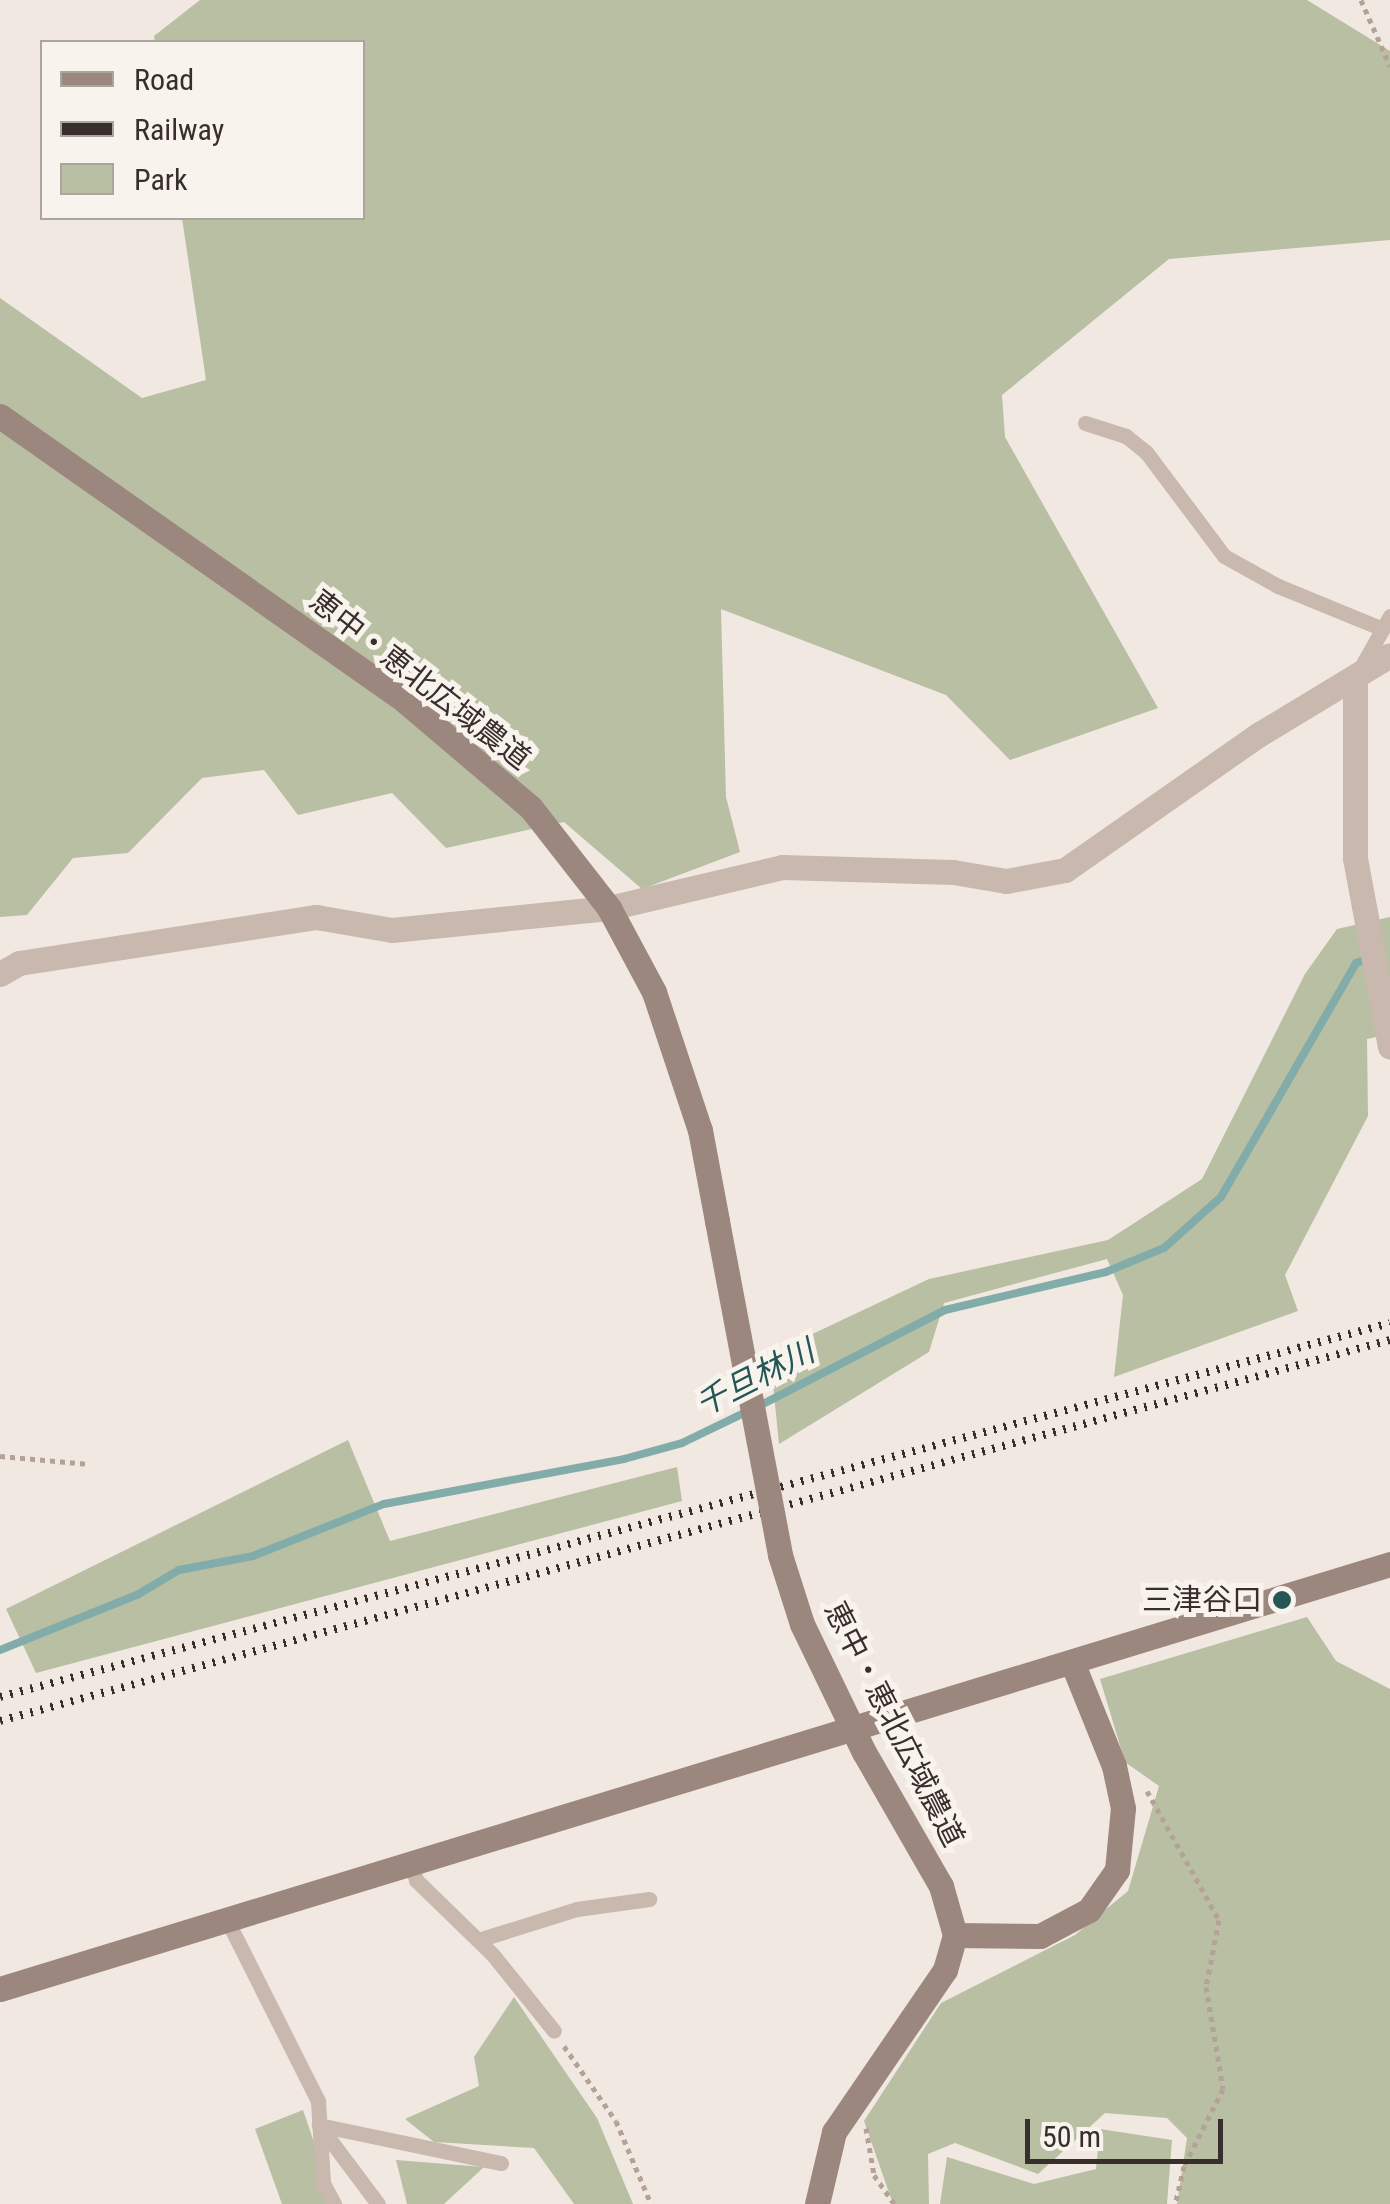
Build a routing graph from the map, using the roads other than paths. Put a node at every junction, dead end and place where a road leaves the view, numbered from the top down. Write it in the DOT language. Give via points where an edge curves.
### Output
graph roads {
  1 [pos="0,416"];
  2 [pos="1084,422"];
  3 [pos="1387,623"];
  4 [pos="1390,656"];
  5 [pos="1355,678"];
  6 [pos="609,908"];
  7 [pos="0,974"];
  8 [pos="1390,1047"];
  9 [pos="1390,1564"];
  10 [pos="1072,1662"];
  11 [pos="412,1865"];
  12 [pos="649,1898"];
  13 [pos="227,1920"];
  14 [pos="956,1935"];
  15 [pos="478,1940"];
  16 [pos="0,1989"];
  17 [pos="554,2031"];
  18 [pos="319,2125"];
  19 [pos="501,2163"];
  20 [pos="334,2204"];
  21 [pos="378,2204"];
  22 [pos="816,2204"];
  1 -- 6 [label="street, 恵中・恵北広域農道" via="480,760 542,820"];
  2 -- 3 [label="lane" via="1126,436 1146,452 1224,556 1278,586"];
  3 -- 5 [label="lane"];
  4 -- 5 [label="street"];
  5 -- 6 [label="street" via="1258,735 1065,870 1006,881 953,872 782,867"];
  5 -- 8 [label="street" via="1354,858"];
  6 -- 7 [label="street" via="392,930 316,917 18,963"];
  6 -- 14 [label="street, 恵中・恵北広域農道, bridge" via="672,1038 717,1221 780,1555 802,1624 864,1752 941,1886"];
  9 -- 10 [label="street"];
  10 -- 11 [label="street"];
  10 -- 14 [label="street" via="1116,1777 1124,1842 1118,1870 1089,1910 1040,1936"];
  11 -- 13 [label="street"];
  11 -- 15 [label="lane" via="416,1880"];
  12 -- 15 [label="lane" via="577,1909"];
  13 -- 16 [label="street"];
  13 -- 18 [label="lane" via="318,2101"];
  14 -- 22 [label="street" via="945,1970 847,2110 824,2161"];
  15 -- 17 [label="lane"];
  18 -- 19 [label="lane"];
  18 -- 20 [label="lane" via="323,2183"];
  18 -- 21 [label="lane"];
}
